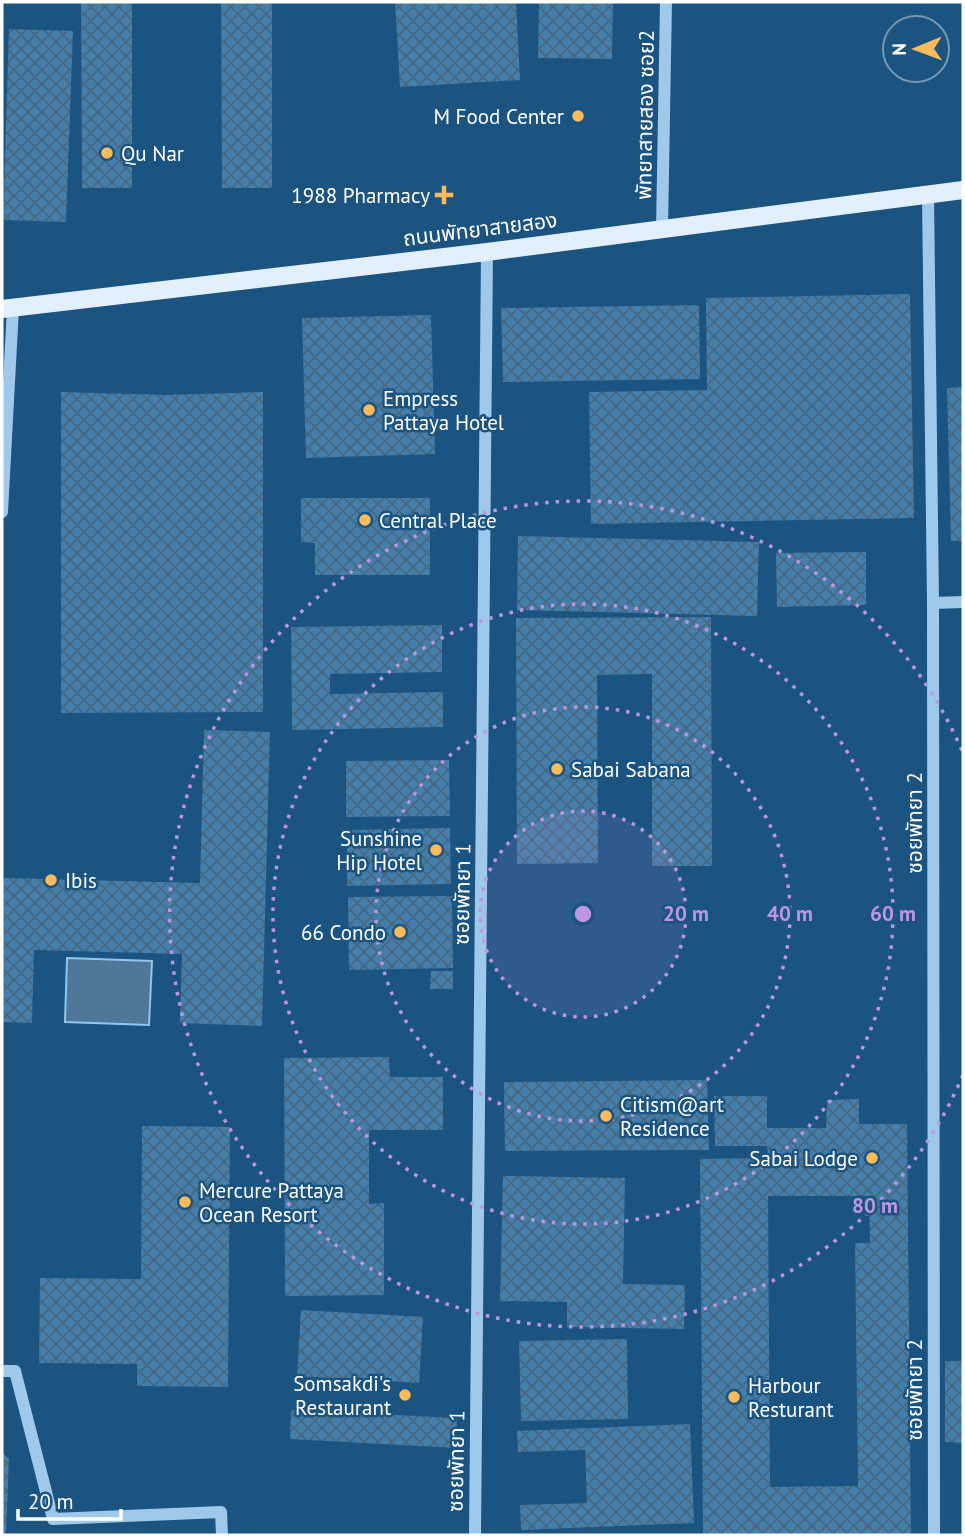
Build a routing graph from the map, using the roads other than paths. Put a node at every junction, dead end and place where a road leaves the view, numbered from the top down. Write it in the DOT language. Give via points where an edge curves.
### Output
graph roads {
  1 [pos="666,2"];
  2 [pos="963,190"];
  3 [pos="928,195"];
  4 [pos="662,229"];
  5 [pos="487,252"];
  6 [pos="8,309"];
  7 [pos="2,512"];
  8 [pos="933,603"];
  9 [pos="963,603"];
  10 [pos="2,1371"];
  11 [pos="222,1535"];
  12 [pos="475,1535"];
  13 [pos="934,1535"];
  1 -- 4 [label="street, พัทยาสายสอง ซอย2"];
  2 -- 3 [label="main road, ถนนพัทยาสายสอง"];
  3 -- 4 [label="main road, ถนนพัทยาสายสอง"];
  3 -- 8 [label="street, ซอยพัทยา 2"];
  4 -- 5 [label="main road, ถนนพัทยาสายสอง"];
  5 -- 6 [label="main road, ถนนพัทยาสายสอง"];
  5 -- 12 [label="street, ซอยพัทยา 1"];
  6 -- 7 [label="street"];
  8 -- 9 [label="street"];
  8 -- 13 [label="street, ซอยพัทยา 2"];
  10 -- 11 [label="street" via="15,1371 53,1518 221,1512"];
}
